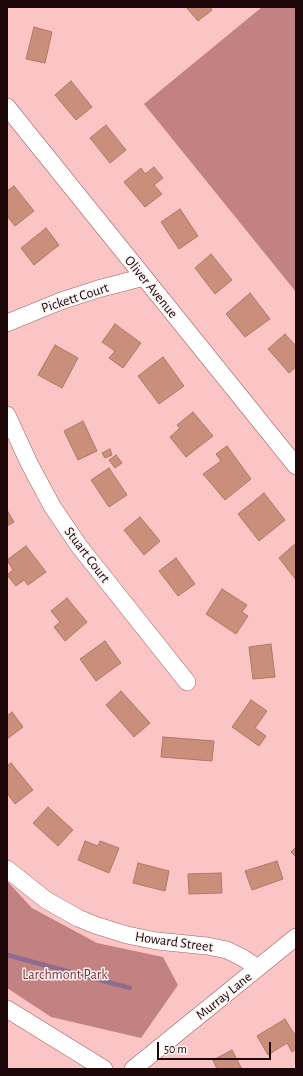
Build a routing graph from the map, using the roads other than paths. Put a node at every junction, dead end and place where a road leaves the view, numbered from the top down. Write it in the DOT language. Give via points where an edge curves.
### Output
graph roads {
  1 [pos="7,107"];
  2 [pos="144,277"];
  3 [pos="7,323"];
  4 [pos="7,415"];
  5 [pos="296,466"];
  6 [pos="187,682"];
  7 [pos="7,869"];
  8 [pos="296,937"];
  9 [pos="258,968"];
  10 [pos="7,1009"];
  11 [pos="104,1069"];
  12 [pos="133,1069"];
  1 -- 2 [label="street, Oliver Avenue"];
  2 -- 3 [label="street, Pickett Court" via="68,298"];
  2 -- 5 [label="street, Oliver Avenue"];
  4 -- 6 [label="street, Stuart Court" via="28,464 52,506 75,540"];
  7 -- 9 [label="street, Howard Street" via="46,900 95,925 157,941 227,950"];
  8 -- 9 [label="street, Murray Lane"];
  9 -- 12 [label="street, Murray Lane"];
  10 -- 11 [label="street"];
}
